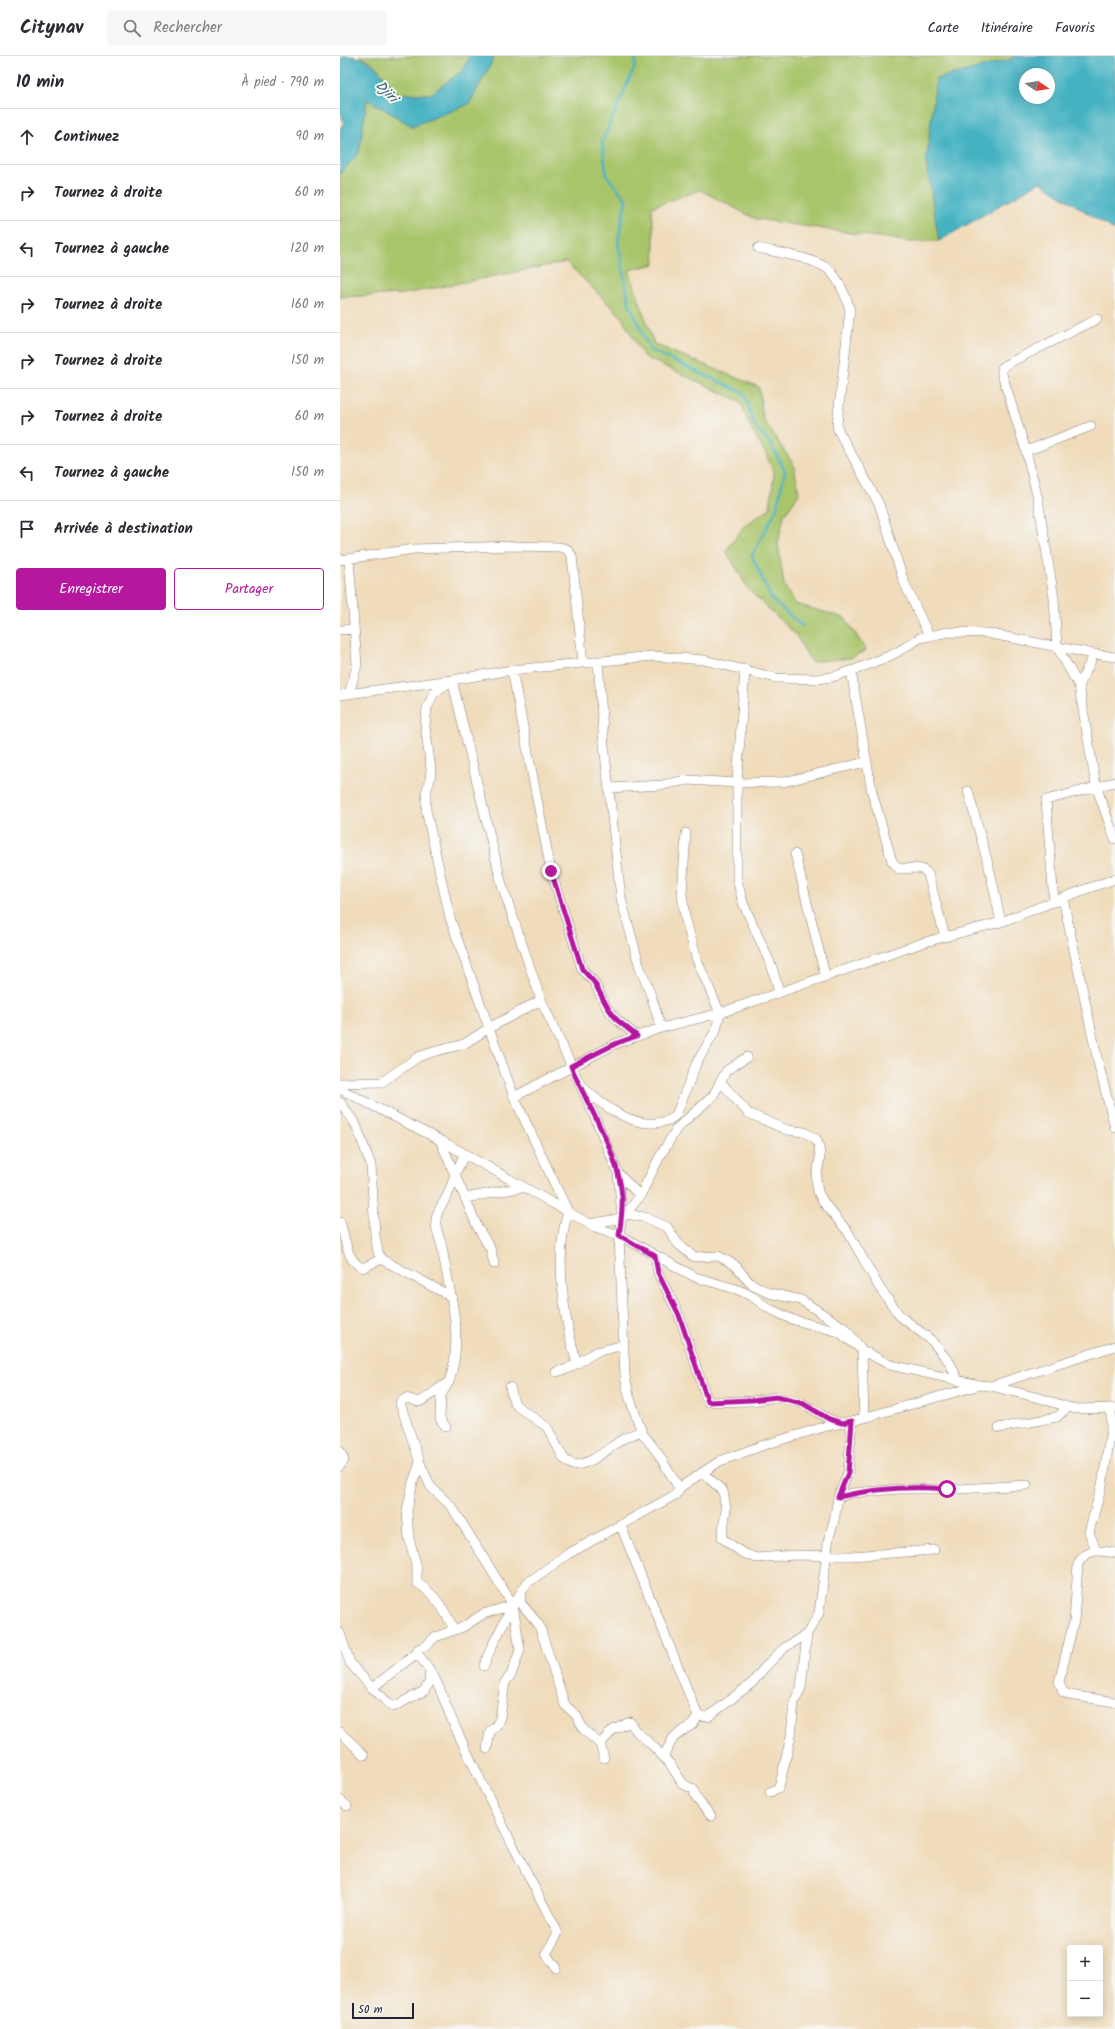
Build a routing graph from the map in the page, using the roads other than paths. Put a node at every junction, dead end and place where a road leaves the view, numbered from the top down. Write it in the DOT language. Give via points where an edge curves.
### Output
graph roads {
  1 [pos="758,248"];
  2 [pos="1097,319"];
  3 [pos="1091,426"];
  4 [pos="1026,451"];
  5 [pos="345,559"];
  6 [pos="354,629"];
  7 [pos="340,630"];
  8 [pos="929,636"];
  9 [pos="1057,647"];
  10 [pos="1094,654"];
  11 [pos="1115,657"];
  12 [pos="598,661"];
  13 [pos="583,663"];
  14 [pos="745,669"];
  15 [pos="512,670"];
  16 [pos="851,671"];
  17 [pos="452,680"];
  18 [pos="1079,686"];
  19 [pos="344,694"];
  20 [pos="866,762"];
  21 [pos="1115,782"];
  22 [pos="737,783"];
  23 [pos="1096,786"];
  24 [pos="610,788"];
  25 [pos="968,792"];
  26 [pos="686,834"];
  27 [pos="1115,838"];
  28 [pos="795,854"];
  29 [pos="1115,879"];
  30 [pos="1063,899"];
  31 [pos="1054,902"];
  32 [pos="1002,922"];
  33 [pos="944,937"];
  34 [pos="825,975"];
  35 [pos="779,992"];
  36 [pos="541,1000"];
  37 [pos="720,1013"];
  38 [pos="489,1028"];
  39 [pos="661,1028"];
  40 [pos="637,1036"];
  41 [pos="747,1057"];
  42 [pos="571,1066"];
  43 [pos="577,1081"];
  44 [pos="720,1081"];
  45 [pos="340,1083"];
  46 [pos="340,1089"];
  47 [pos="514,1097"];
  48 [pos="340,1102"];
  49 [pos="1115,1128"];
  50 [pos="440,1140"];
  51 [pos="464,1155"];
  52 [pos="618,1173"];
  53 [pos="455,1175"];
  54 [pos="524,1188"];
  55 [pos="640,1196"];
  56 [pos="465,1198"];
  57 [pos="568,1212"];
  58 [pos="624,1216"];
  59 [pos="340,1222"];
  60 [pos="590,1224"];
  61 [pos="619,1235"];
  62 [pos="655,1256"];
  63 [pos="381,1259"];
  64 [pos="494,1264"];
  65 [pos="452,1297"];
  66 [pos="624,1345"];
  67 [pos="1115,1346"];
  68 [pos="862,1350"];
  69 [pos="576,1364"];
  70 [pos="556,1372"];
  71 [pos="958,1380"];
  72 [pos="449,1382"];
  73 [pos="979,1385"];
  74 [pos="991,1386"];
  75 [pos="510,1387"];
  76 [pos="1067,1408"];
  77 [pos="1113,1409"];
  78 [pos="864,1418"];
  79 [pos="852,1421"];
  80 [pos="842,1423"];
  81 [pos="446,1427"];
  82 [pos="999,1428"];
  83 [pos="641,1432"];
  84 [pos="340,1451"];
  85 [pos="420,1463"];
  86 [pos="340,1466"];
  87 [pos="703,1473"];
  88 [pos="673,1477"];
  89 [pos="693,1479"];
  90 [pos="1027,1485"];
  91 [pos="679,1488"];
  92 [pos="838,1497"];
  93 [pos="620,1524"];
  94 [pos="934,1550"];
  95 [pos="1096,1550"];
  96 [pos="1115,1553"];
  97 [pos="827,1556"];
  98 [pos="521,1591"];
  99 [pos="513,1605"];
  100 [pos="454,1630"];
  101 [pos="340,1633"];
  102 [pos="807,1634"];
  103 [pos="418,1653"];
  104 [pos="484,1666"];
  105 [pos="430,1670"];
  106 [pos="372,1688"];
  107 [pos="1115,1702"];
  108 [pos="698,1716"];
  109 [pos="340,1732"];
  110 [pos="600,1744"];
  111 [pos="487,1749"];
  112 [pos="364,1755"];
  113 [pos="663,1757"];
  114 [pos="604,1758"];
  115 [pos="770,1792"];
  116 [pos="711,1816"];
  117 [pos="556,1968"];
  1 -- 8 [label="street" via="819,264 834,275 848,304 850,310 838,430 879,504 904,582"];
  2 -- 4 [label="street" via="1005,364 1002,368"];
  3 -- 4 [label="street"];
  4 -- 9 [label="street" via="1038,499 1051,574"];
  5 -- 6 [label="street"];
  5 -- 13 [label="street" via="414,549 514,546 567,549 572,556"];
  6 -- 7 [label="street"];
  6 -- 19 [label="street" via="357,669"];
  8 -- 9 [label="street" via="948,632 986,633"];
  8 -- 16 [label="street" via="920,638 879,661"];
  9 -- 10 [label="street"];
  9 -- 18 [label="street"];
  10 -- 11 [label="street"];
  10 -- 18 [label="street"];
  12 -- 13 [label="street"];
  12 -- 14 [label="street" via="653,656 679,657"];
  12 -- 24 [label="street"];
  13 -- 15 [label="street"];
  14 -- 16 [label="street" via="776,678 797,680 832,677"];
  14 -- 22 [label="street"];
  15 -- 17 [label="street"];
  15 -- 40 [label="street" via="551,871 582,969 598,987 608,1009 622,1025"];
  16 -- 20 [label="street"];
  17 -- 19 [label="street"];
  17 -- 36 [label="street" via="495,863"];
  17 -- 38 [label="street" via="434,692 427,708 426,726 431,769 426,792 426,810 450,918"];
  18 -- 23 [label="street"];
  20 -- 22 [label="street" via="783,782"];
  20 -- 33 [label="street" via="892,861 899,869 926,870"];
  21 -- 23 [label="street"];
  22 -- 24 [label="street" via="687,780 662,785"];
  22 -- 35 [label="street" via="736,860 739,892 772,966"];
  23 -- 27 [label="street"];
  23 -- 31 [label="street" via="1046,800"];
  24 -- 39 [label="street" via="623,906 640,968"];
  25 -- 32 [label="street"];
  26 -- 37 [label="street" via="682,894 685,916 697,960"];
  28 -- 34 [label="street"];
  29 -- 30 [label="street"];
  30 -- 31 [label="street"];
  30 -- 49 [label="street"];
  31 -- 32 [label="street"];
  32 -- 33 [label="street"];
  33 -- 34 [label="street"];
  34 -- 35 [label="street"];
  35 -- 37 [label="street"];
  36 -- 38 [label="street"];
  36 -- 42 [label="street"];
  37 -- 39 [label="street"];
  37 -- 43 [label="street" via="716,1030 696,1064 687,1092 674,1118 652,1123 625,1116 600,1102"];
  38 -- 45 [label="street" via="464,1044 418,1057 382,1082"];
  38 -- 47 [label="street"];
  39 -- 40 [label="street"];
  40 -- 42 [label="street"];
  41 -- 44 [label="street" via="726,1071"];
  42 -- 43 [label="street"];
  42 -- 47 [label="street"];
  43 -- 52 [label="street"];
  44 -- 55 [label="street" via="713,1096 677,1128"];
  44 -- 71 [label="street" via="748,1113 787,1130 804,1132 816,1139 820,1158 816,1179 818,1192 824,1203 848,1232 878,1287 900,1316 931,1340 950,1363"];
  46 -- 50 [label="street"];
  47 -- 57 [label="street"];
  48 -- 63 [label="street" via="356,1124 371,1165 375,1235"];
  50 -- 51 [label="street"];
  50 -- 53 [label="street"];
  51 -- 53 [label="street"];
  51 -- 54 [label="street"];
  52 -- 55 [label="street"];
  52 -- 58 [label="street"];
  53 -- 56 [label="street"];
  53 -- 65 [label="street" via="436,1218"];
  54 -- 56 [label="street"];
  54 -- 57 [label="street"];
  55 -- 58 [label="street"];
  56 -- 64 [label="street" via="491,1250"];
  57 -- 60 [label="street"];
  57 -- 69 [label="street" via="563,1228 562,1273 567,1324"];
  58 -- 60 [label="street"];
  58 -- 61 [label="street"];
  58 -- 68 [label="street" via="644,1217 667,1227 678,1244 694,1257 718,1256 736,1266 749,1282 769,1293 801,1300 846,1328"];
  59 -- 63 [label="street" via="347,1249 356,1265 363,1268"];
  60 -- 61 [label="street"];
  61 -- 62 [label="street"];
  61 -- 66 [label="street"];
  62 -- 68 [label="street" via="695,1277 739,1290 791,1319 840,1332"];
  62 -- 80 [label="street" via="658,1273 679,1315 708,1402 776,1397 802,1403 829,1419"];
  63 -- 65 [label="street"];
  65 -- 72 [label="street" via="457,1349"];
  66 -- 69 [label="street" via="596,1352"];
  66 -- 83 [label="street" via="625,1379"];
  67 -- 74 [label="street"];
  68 -- 71 [label="street" via="890,1365"];
  68 -- 78 [label="street"];
  69 -- 70 [label="street"];
  71 -- 73 [label="street"];
  72 -- 81 [label="street" via="441,1395 440,1419"];
  72 -- 85 [label="street" via="419,1402 406,1398 400,1403"];
  73 -- 74 [label="street"];
  73 -- 78 [label="street"];
  74 -- 76 [label="street"];
  75 -- 83 [label="street" via="518,1407 547,1427 564,1459 573,1465 597,1457 624,1439"];
  76 -- 77 [label="street"];
  76 -- 82 [label="street" via="1057,1417"];
  77 -- 95 [label="street" via="1102,1485 1089,1532"];
  78 -- 79 [label="street"];
  79 -- 80 [label="street"];
  79 -- 92 [label="street" via="848,1473"];
  80 -- 87 [label="street" via="725,1459"];
  83 -- 88 [label="street"];
  84 -- 86 [label="street" via="344,1460"];
  85 -- 99 [label="street" via="431,1487 452,1507"];
  85 -- 100 [label="street" via="407,1512 409,1538 417,1568 417,1583 429,1590"];
  87 -- 89 [label="street"];
  87 -- 97 [label="street" via="723,1491 726,1509 722,1538 741,1552 756,1558"];
  88 -- 89 [label="street"];
  88 -- 91 [label="street"];
  89 -- 91 [label="street"];
  90 -- 92 [label="street" via="959,1489 904,1488"];
  91 -- 93 [label="street" via="675,1495"];
  92 -- 97 [label="street"];
  93 -- 98 [label="street" via="540,1572"];
  93 -- 108 [label="street"];
  94 -- 97 [label="street"];
  95 -- 96 [label="street"];
  95 -- 107 [label="street" via="1082,1557 1078,1564 1074,1621 1059,1682 1063,1692 1069,1695"];
  97 -- 102 [label="street" via="819,1613"];
  98 -- 99 [label="street"];
  98 -- 110 [label="street" via="520,1602 538,1625 565,1705 576,1715 584,1730"];
  99 -- 100 [label="street" via="483,1614"];
  99 -- 104 [label="street"];
  99 -- 111 [label="street" via="520,1650 511,1675 505,1682 500,1718 490,1731"];
  100 -- 103 [label="street" via="435,1637 418,1649"];
  101 -- 106 [label="street" via="350,1663"];
  102 -- 108 [label="street" via="784,1648 752,1683 708,1717"];
  102 -- 115 [label="street" via="801,1688 793,1710 791,1736 780,1783 778,1788"];
  103 -- 105 [label="street"];
  103 -- 106 [label="street"];
  105 -- 106 [label="street" via="429,1683 424,1691 393,1707"];
  105 -- 117 [label="street" via="438,1682 457,1732 504,1830 558,1933 546,1954"];
  108 -- 113 [label="street" via="684,1732 674,1736"];
  109 -- 112 [label="street"];
  110 -- 113 [label="street" via="613,1730 630,1722"];
  110 -- 114 [label="street"];
  113 -- 116 [label="street" via="683,1784 693,1788 697,1799"];
}
